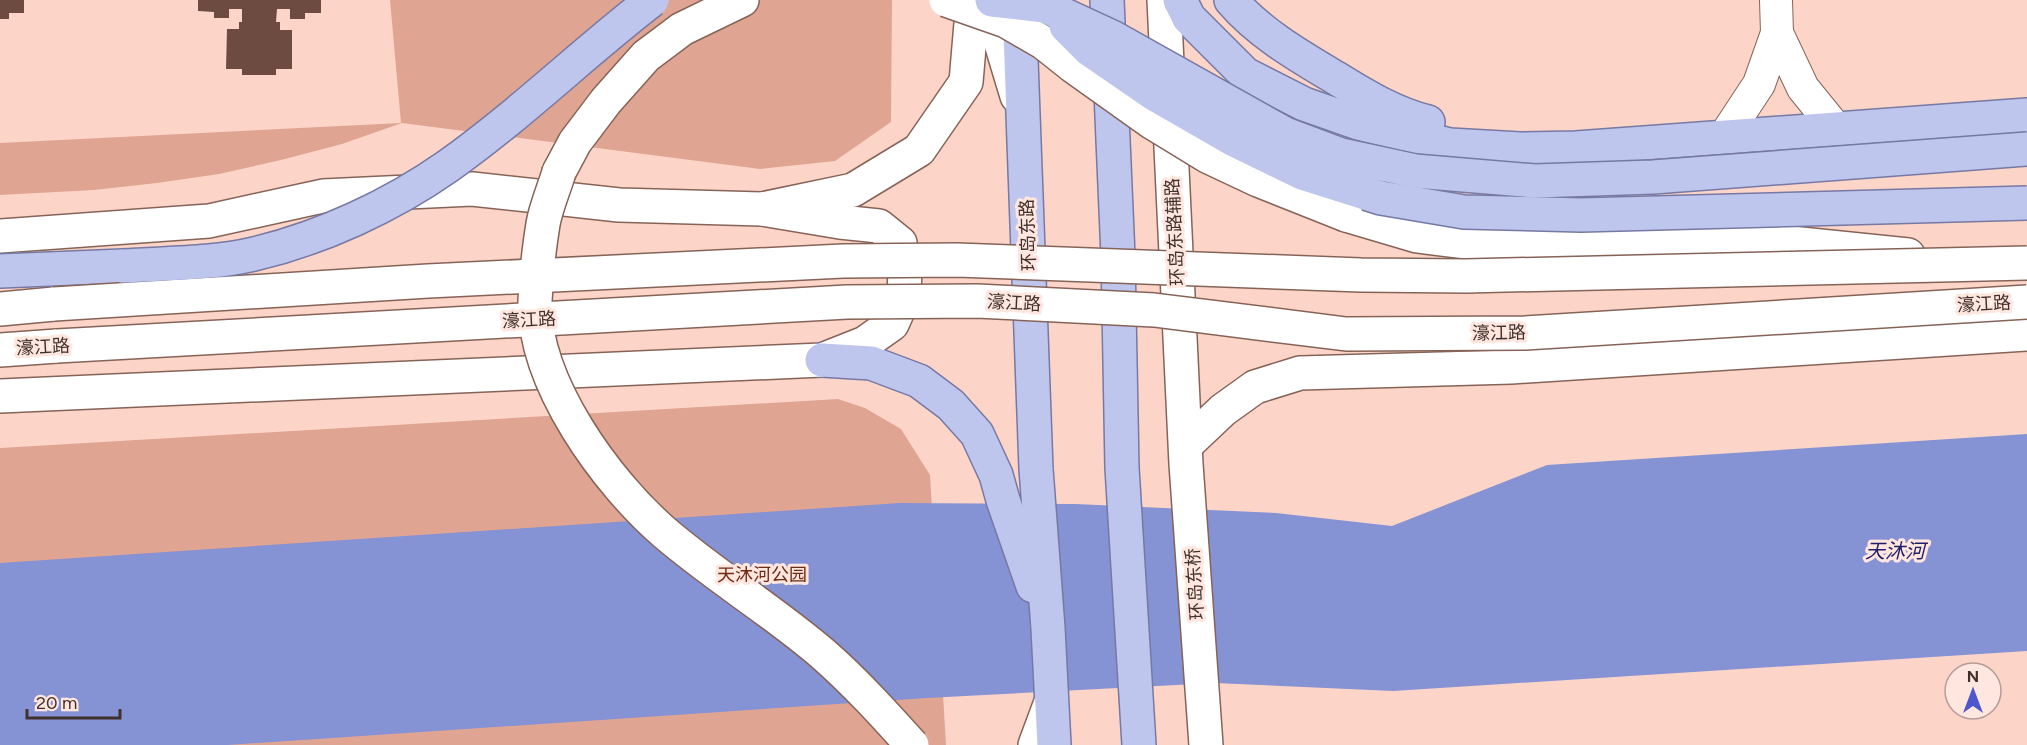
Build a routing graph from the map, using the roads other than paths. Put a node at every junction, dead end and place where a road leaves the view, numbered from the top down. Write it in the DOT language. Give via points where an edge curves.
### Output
graph roads {
  1 [pos="652,0"];
  2 [pos="742,0"];
  3 [pos="946,0"];
  4 [pos="973,0"];
  5 [pos="990,0"];
  6 [pos="1107,0"];
  7 [pos="1164,0"];
  8 [pos="1180,0"];
  9 [pos="1231,0"];
  10 [pos="1776,0"];
  11 [pos="1032,2"];
  12 [pos="1777,33"];
  13 [pos="2027,102"];
  14 [pos="2027,115"];
  15 [pos="1024,117"];
  16 [pos="1829,120"];
  17 [pos="1730,128"];
  18 [pos="2027,149"];
  19 [pos="2027,203"];
  20 [pos="762,209"];
  21 [pos="0,236"];
  22 [pos="2013,263"];
  23 [pos="0,272"];
  24 [pos="2027,302"];
  25 [pos="0,309"];
  26 [pos="2027,334"];
  27 [pos="0,350"];
  28 [pos="822,360"];
  29 [pos="0,396"];
  30 [pos="1186,454"];
  31 [pos="1048,628"];
  32 [pos="1051,702"];
  33 [pos="912,745"];
  34 [pos="1035,745"];
  35 [pos="1054,745"];
  36 [pos="1139,745"];
  37 [pos="1206,745"];
  1 -- 23 [label="main road, bridge" via="447,167 382,206 306,240 228,258"];
  2 -- 33 [label="main road, bridge" via="682,29 646,56 575,142 559,172 543,222 535,303 541,349 558,395 626,495 664,533 822,654 860,688"];
  3 -- 22 [label="main road, bridge" via="1006,21 1044,43 1153,123 1207,156 1346,216 1417,236 1489,245 1574,247 1781,242"];
  4 -- 20 [label="main road" via="966,82 919,150 853,190"];
  5 -- 11 [label="main road, bridge"];
  5 -- 15 [label="main road"];
  6 -- 36 [label="main road" via="1122,468"];
  7 -- 30 [label="main road, 环岛东路辅路"];
  8 -- 14 [label="main road" via="1189,18 1245,74 1304,104 1358,123 1450,145 1576,148"];
  9 -- 17 [label="main road" via="1294,53 1371,99 1416,119 1471,132 1535,138 1657,135"];
  10 -- 12 [label="street"];
  11 -- 15 [label="main road, 环岛东路"];
  11 -- 18 [label="main road, bridge" via="1112,37 1285,134 1341,155 1415,171 1535,181 1641,178"];
  11 -- 19 [label="main road, bridge" via="1090,50 1154,94 1234,140 1302,172 1381,198 1464,212 1581,216"];
  12 -- 16 [label="street" via="1803,88"];
  12 -- 17 [label="street" via="1759,84"];
  13 -- 16 [label="main road"];
  15 -- 31 [label="main road, 环岛东路" via="1036,469"];
  16 -- 17 [label="main road"];
  20 -- 21 [label="main road" via="619,205 472,189 323,196 209,221"];
  20 -- 28 [label="main road" via="879,226 900,243 905,268 904,297 892,324 865,343"];
  22 -- 25 [label="main road, bridge" via="1466,276 957,260 843,261 416,281"];
  24 -- 27 [label="main road, 濠江路, bridge" via="1525,333 1358,334 1154,310 977,302 847,303"];
  26 -- 30 [label="main road" via="1511,367 1300,374 1255,387 1223,410"];
  28 -- 29 [label="main road"];
  28 -- 31 [label="main road" via="871,363 919,381 951,405 977,434 996,476"];
  30 -- 37 [label="main road, 环岛东桥"];
  31 -- 32 [label="main road"];
  32 -- 34 [label="main road"];
  32 -- 35 [label="main road"];
}
